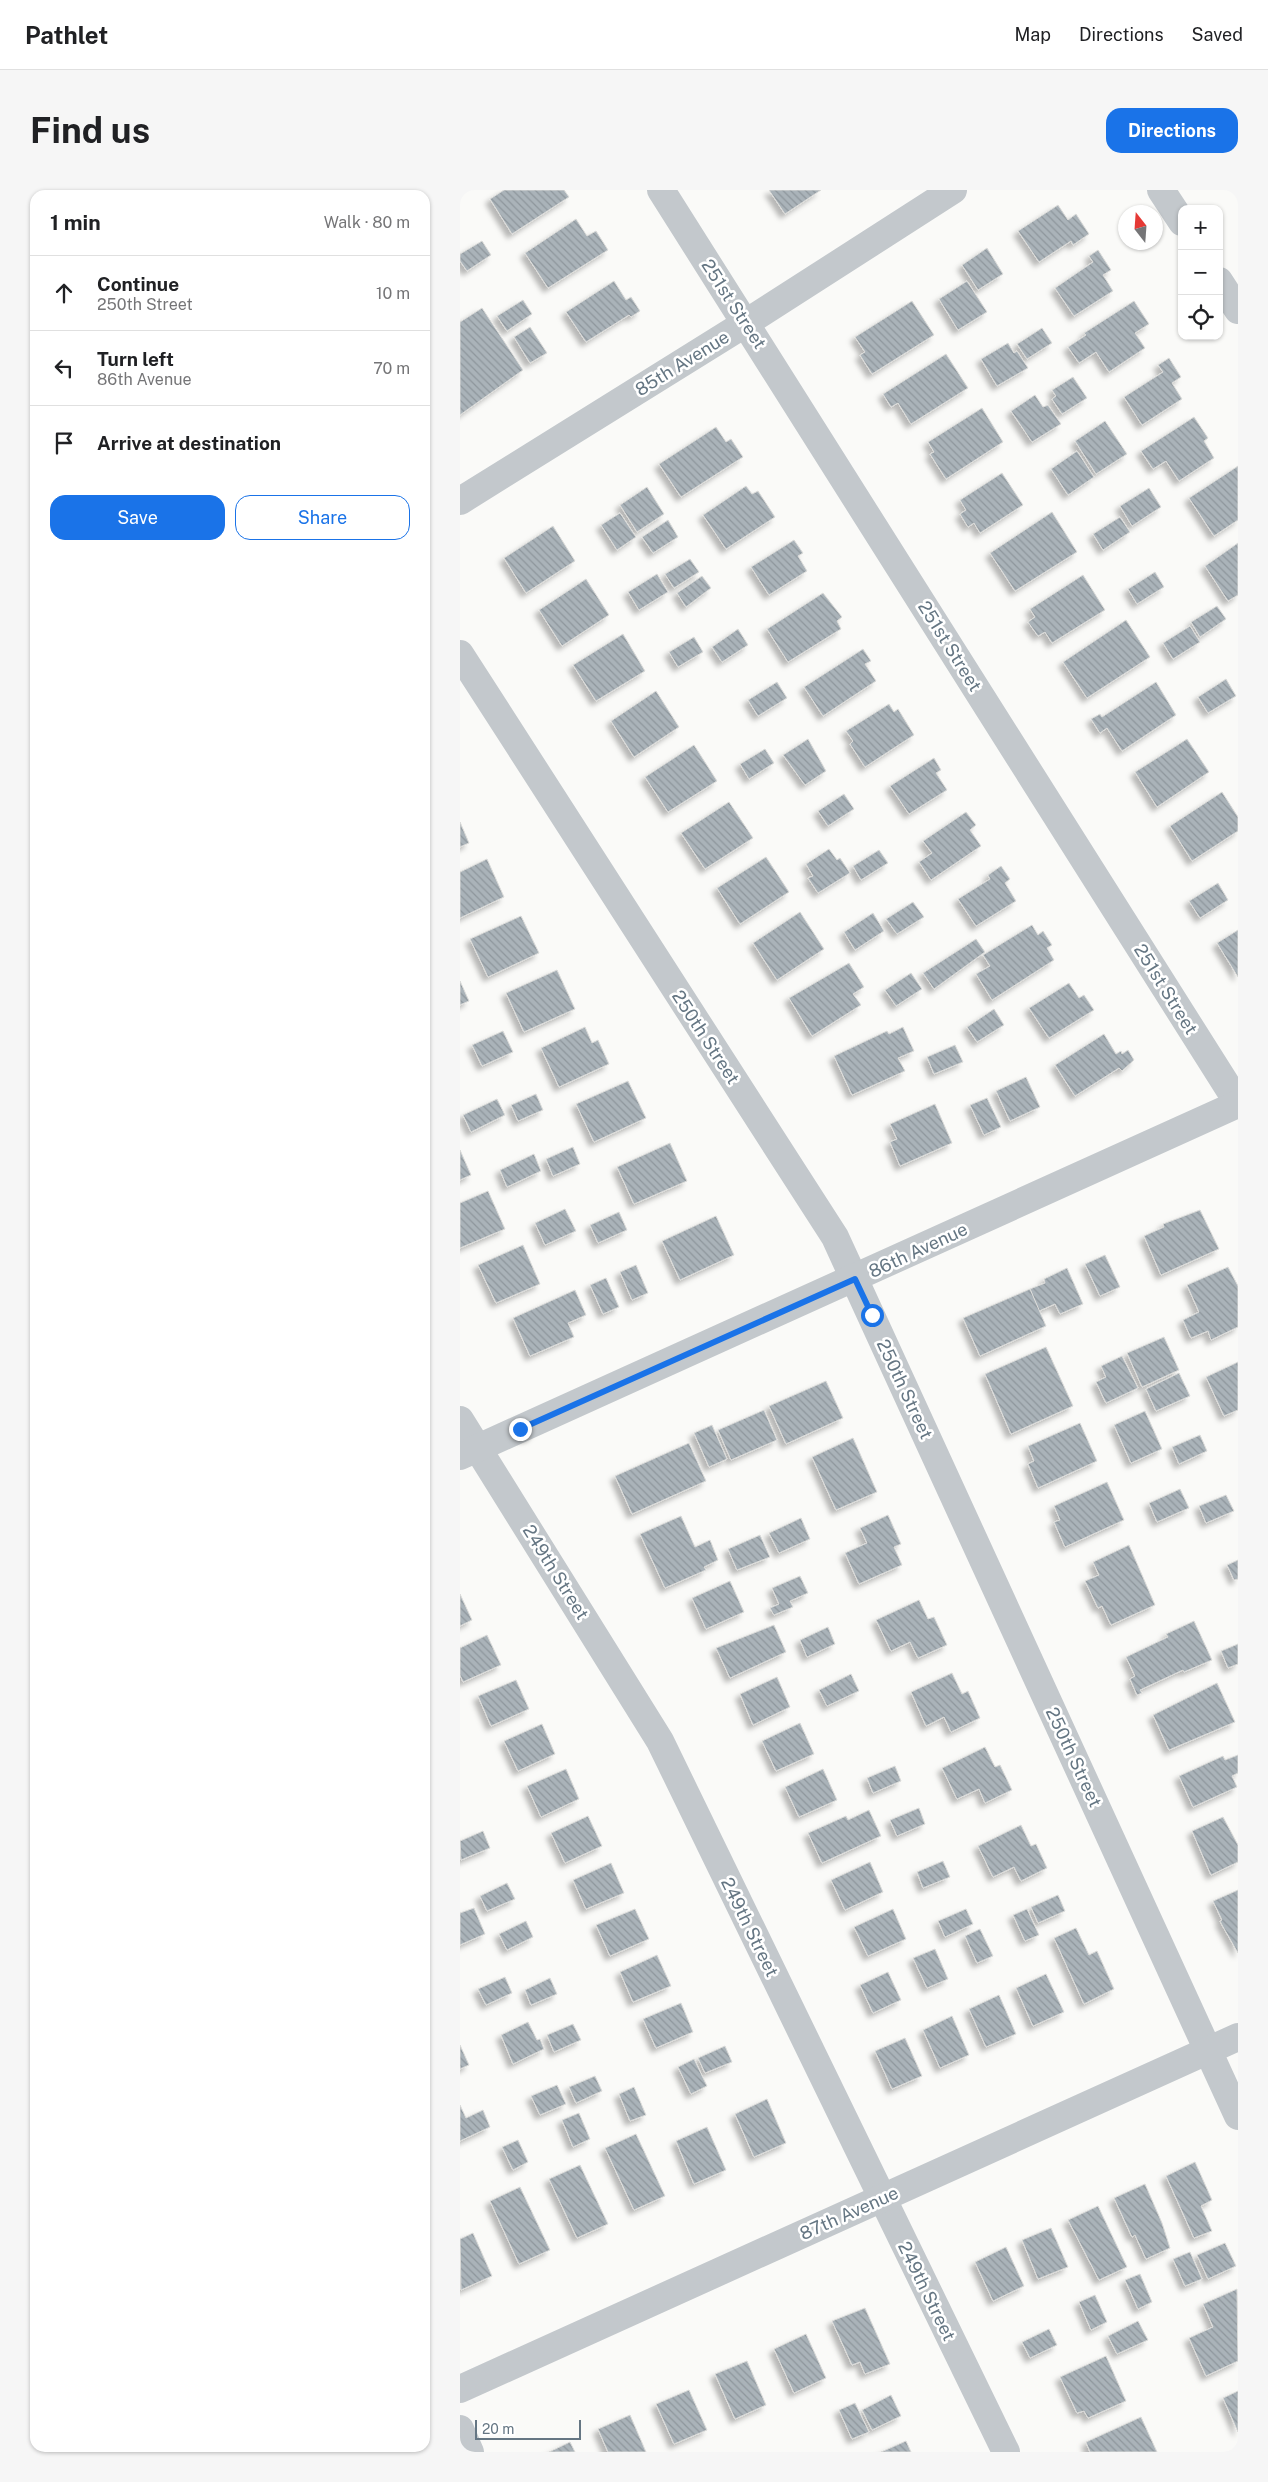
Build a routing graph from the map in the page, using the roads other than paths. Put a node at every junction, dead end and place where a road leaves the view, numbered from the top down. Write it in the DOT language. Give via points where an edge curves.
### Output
graph roads {
  1 [pos="661,190"];
  2 [pos="953,190"];
  3 [pos="1161,190"];
  4 [pos="1178,216"];
  5 [pos="1223,287"];
  6 [pos="1238,310"];
  7 [pos="746,323"];
  8 [pos="460,501"];
  9 [pos="460,654"];
  10 [pos="1238,1104"];
  11 [pos="855,1279"];
  12 [pos="460,1420"];
  13 [pos="469,1452"];
  14 [pos="1238,2037"];
  15 [pos="1208,2050"];
  16 [pos="1238,2116"];
  17 [pos="881,2198"];
  18 [pos="460,2389"];
  19 [pos="460,2429"];
  20 [pos="470,2452"];
  21 [pos="1006,2452"];
  1 -- 7 [label="street, 251st Street"];
  2 -- 7 [label="street, 85th Avenue"];
  3 -- 4 [label="street"];
  5 -- 6 [label="street"];
  7 -- 8 [label="street, 85th Avenue"];
  7 -- 10 [label="street, 251st Street"];
  9 -- 11 [label="street, 250th Street" via="827,1225"];
  10 -- 11 [label="street, 86th Avenue"];
  11 -- 13 [label="street, 86th Avenue"];
  11 -- 15 [label="street, 250th Street"];
  12 -- 13 [label="street, 249th Street"];
  13 -- 17 [label="street, 249th Street" via="660,1741"];
  14 -- 15 [label="street, 87th Avenue"];
  15 -- 16 [label="street, 250th Street"];
  15 -- 17 [label="street, 87th Avenue"];
  17 -- 18 [label="street, 87th Avenue"];
  17 -- 21 [label="street, 249th Street"];
  19 -- 20 [label="street"];
}
